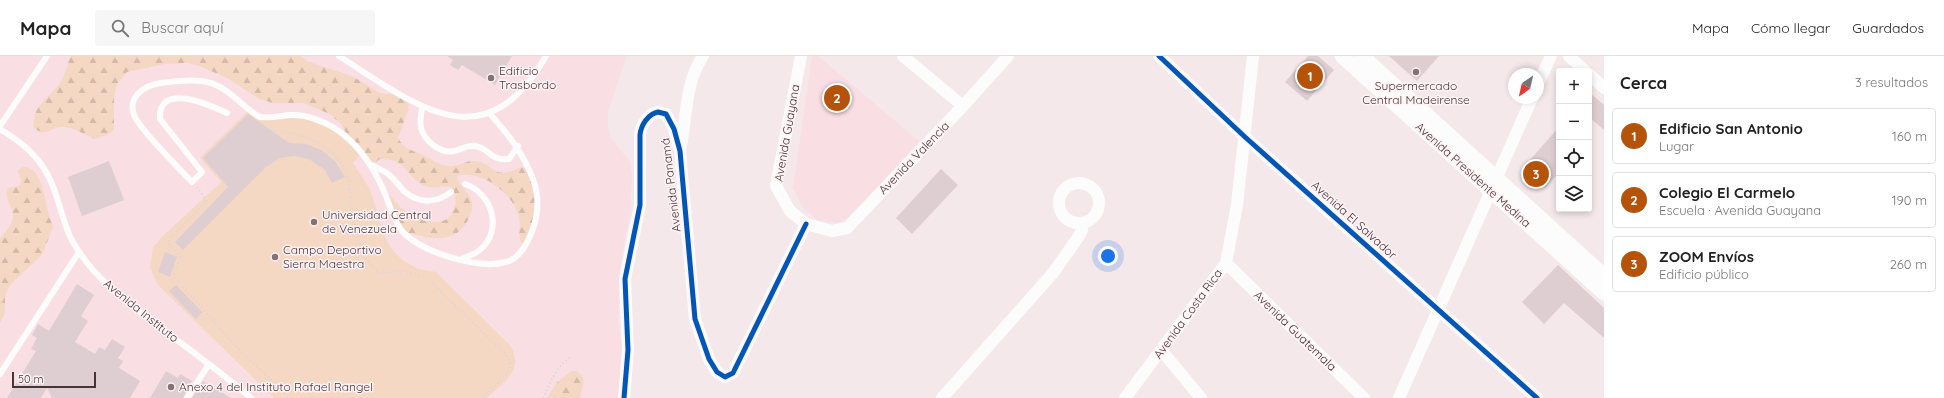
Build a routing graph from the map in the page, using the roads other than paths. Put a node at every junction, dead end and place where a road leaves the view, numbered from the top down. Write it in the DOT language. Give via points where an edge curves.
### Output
graph roads {
  1 [pos="47,56"];
  2 [pos="339,56"];
  3 [pos="546,56"];
  4 [pos="703,56"];
  5 [pos="801,56"];
  6 [pos="902,56"];
  7 [pos="1008,56"];
  8 [pos="1159,56"];
  9 [pos="1253,56"];
  10 [pos="1342,56"];
  11 [pos="1362,56"];
  12 [pos="1551,56"];
  13 [pos="1569,56"];
  14 [pos="1582,68"];
  15 [pos="1544,71"];
  16 [pos="1592,77"];
  17 [pos="1604,88"];
  18 [pos="1529,104"];
  19 [pos="422,106"];
  20 [pos="963,106"];
  21 [pos="227,113"];
  22 [pos="490,114"];
  23 [pos="0,126"];
  24 [pos="0,129"];
  25 [pos="1245,137"];
  26 [pos="518,146"];
  27 [pos="680,151"];
  28 [pos="372,165"];
  29 [pos="465,184"];
  30 [pos="1493,184"];
  31 [pos="450,192"];
  32 [pos="1081,223"];
  33 [pos="806,224"];
  34 [pos="79,252"];
  35 [pos="462,259"];
  36 [pos="1226,263"];
  37 [pos="1604,276"];
  38 [pos="1604,293"];
  39 [pos="1439,310"];
  40 [pos="1162,351"];
  41 [pos="209,364"];
  42 [pos="0,374"];
  43 [pos="187,398"];
  44 [pos="251,398"];
  45 [pos="624,398"];
  46 [pos="942,398"];
  47 [pos="1125,398"];
  48 [pos="1201,398"];
  49 [pos="1364,398"];
  50 [pos="1398,398"];
  51 [pos="1537,398"];
  1 -- 23 [label="lane"];
  2 -- 19 [label="lane"];
  3 -- 22 [label="lane" via="528,83"];
  4 -- 27 [label="street" via="691,79"];
  5 -- 33 [label="street, Avenida Guayana" via="776,186 790,211"];
  6 -- 20 [label="street"];
  7 -- 20 [label="street, Avenida Valencia"];
  8 -- 25 [label="street, Avenida El Salvador"];
  9 -- 25 [label="street, Avenida Costa Rica"];
  10 -- 30 [label="street, Avenida Presidente Medina"];
  11 -- 30 [label="street, Avenida Presidente Medina"];
  12 -- 15 [label="street"];
  13 -- 14 [label="street"];
  16 -- 17 [label="street"];
  18 -- 30 [label="street"];
  19 -- 22 [label="lane" via="461,117"];
  19 -- 26 [label="lane" via="421,128 429,141 440,150 455,151 475,146 502,160 509,159"];
  20 -- 33 [label="street, Avenida Valencia" via="848,228 832,231"];
  21 -- 28 [label="lane" via="188,98 174,98 164,104 160,119 202,172 192,182 134,115 134,100 142,89 152,85 198,81 216,85 260,117 304,116 335,129 350,140"];
  22 -- 26 [label="lane"];
  24 -- 34 [label="lane, Avenida Instituto" via="25,146 43,167 53,185 67,229"];
  25 -- 36 [label="street, Avenida Costa Rica" via="1237,205"];
  25 -- 39 [label="street, Avenida El Salvador"];
  26 -- 35 [label="lane" via="530,171 538,198 538,211 531,234 517,256 506,262 490,264"];
  27 -- 33 [label="street, Avenida Panamá" via="695,319 709,359 717,372 725,377 733,373"];
  27 -- 45 [label="street, Avenida Panamá" via="671,121 663,113 653,113 642,125 640,135 640,205 625,279 628,350"];
  28 -- 31 [label="lane" via="387,173 406,193 418,199 438,200"];
  28 -- 35 [label="lane" via="401,230 428,250"];
  29 -- 35 [label="lane" via="479,191 488,202 492,223 489,237 482,249"];
  30 -- 37 [label="street, Avenida Presidente Medina"];
  30 -- 38 [label="street, Avenida Presidente Medina"];
  30 -- 39 [label="street"];
  32 -- 46 [label="street" via="1082,230 1079,236 1053,273"];
  34 -- 41 [label="lane, Avenida Instituto" via="130,304"];
  34 -- 42 [label="lane"];
  36 -- 40 [label="street, Avenida Costa Rica"];
  36 -- 49 [label="street, Avenida Guatemala"];
  39 -- 50 [label="street"];
  39 -- 51 [label="street, Avenida El Salvador"];
  40 -- 47 [label="street, Avenida Costa Rica"];
  40 -- 48 [label="street"];
  41 -- 43 [label="lane"];
  41 -- 44 [label="lane, Avenida Instituto"];
}
